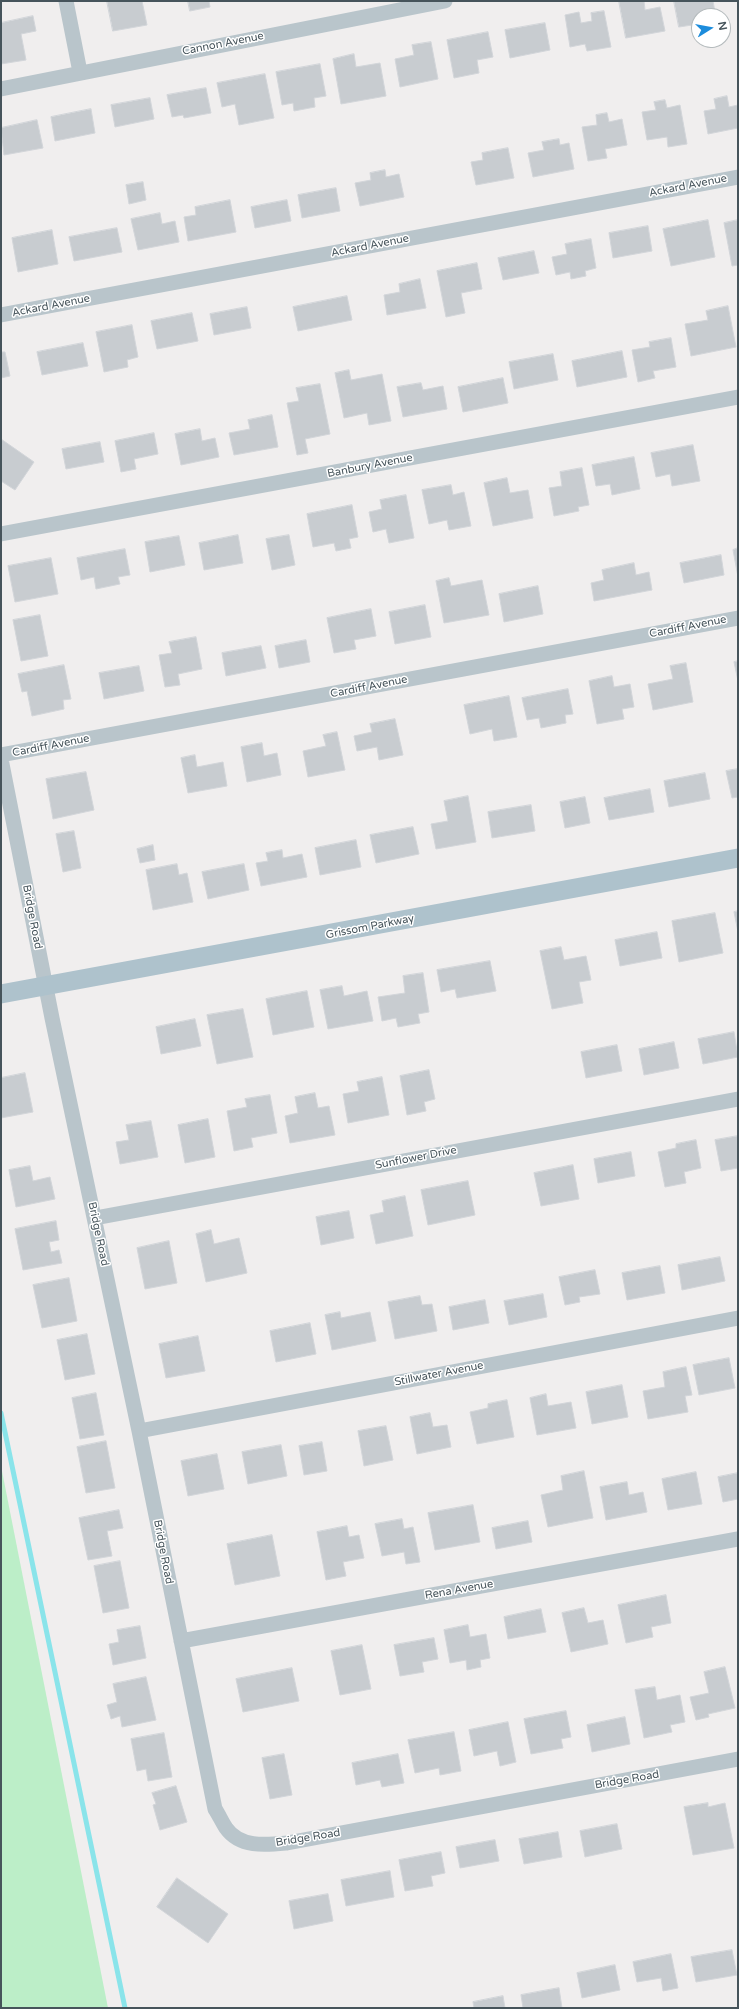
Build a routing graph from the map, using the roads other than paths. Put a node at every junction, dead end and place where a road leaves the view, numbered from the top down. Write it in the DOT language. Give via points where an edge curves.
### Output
graph roads {
  1 [pos="66,1"];
  2 [pos="445,1"];
  3 [pos="80,72"];
  4 [pos="1,89"];
  5 [pos="738,177"];
  6 [pos="1,315"];
  7 [pos="738,397"];
  8 [pos="1,534"];
  9 [pos="738,618"];
  10 [pos="1,755"];
  11 [pos="1,759"];
  12 [pos="738,858"];
  13 [pos="46,987"];
  14 [pos="1,994"];
  15 [pos="738,1098"];
  16 [pos="95,1218"];
  17 [pos="738,1318"];
  18 [pos="139,1431"];
  19 [pos="738,1539"];
  20 [pos="181,1641"];
  21 [pos="738,1759"];
  1 -- 3 [label="street"];
  2 -- 3 [label="street, Cannon Avenue"];
  3 -- 4 [label="street, Cannon Avenue"];
  5 -- 6 [label="street, Ackard Avenue"];
  7 -- 8 [label="street, Banbury Avenue"];
  9 -- 10 [label="street, Cardiff Avenue"];
  11 -- 13 [label="street, Bridge Road"];
  12 -- 13 [label="main road, Grissom Parkway"];
  13 -- 14 [label="main road, Grissom Parkway"];
  13 -- 16 [label="street, Bridge Road"];
  15 -- 16 [label="street, Sunflower Drive"];
  16 -- 18 [label="street, Bridge Road"];
  17 -- 18 [label="street, Stillwater Avenue"];
  18 -- 20 [label="street, Bridge Road"];
  19 -- 20 [label="street, Rena Avenue"];
  20 -- 21 [label="street, Bridge Road" via="216,1809 226,1829 240,1840 261,1845 294,1842"];
}
